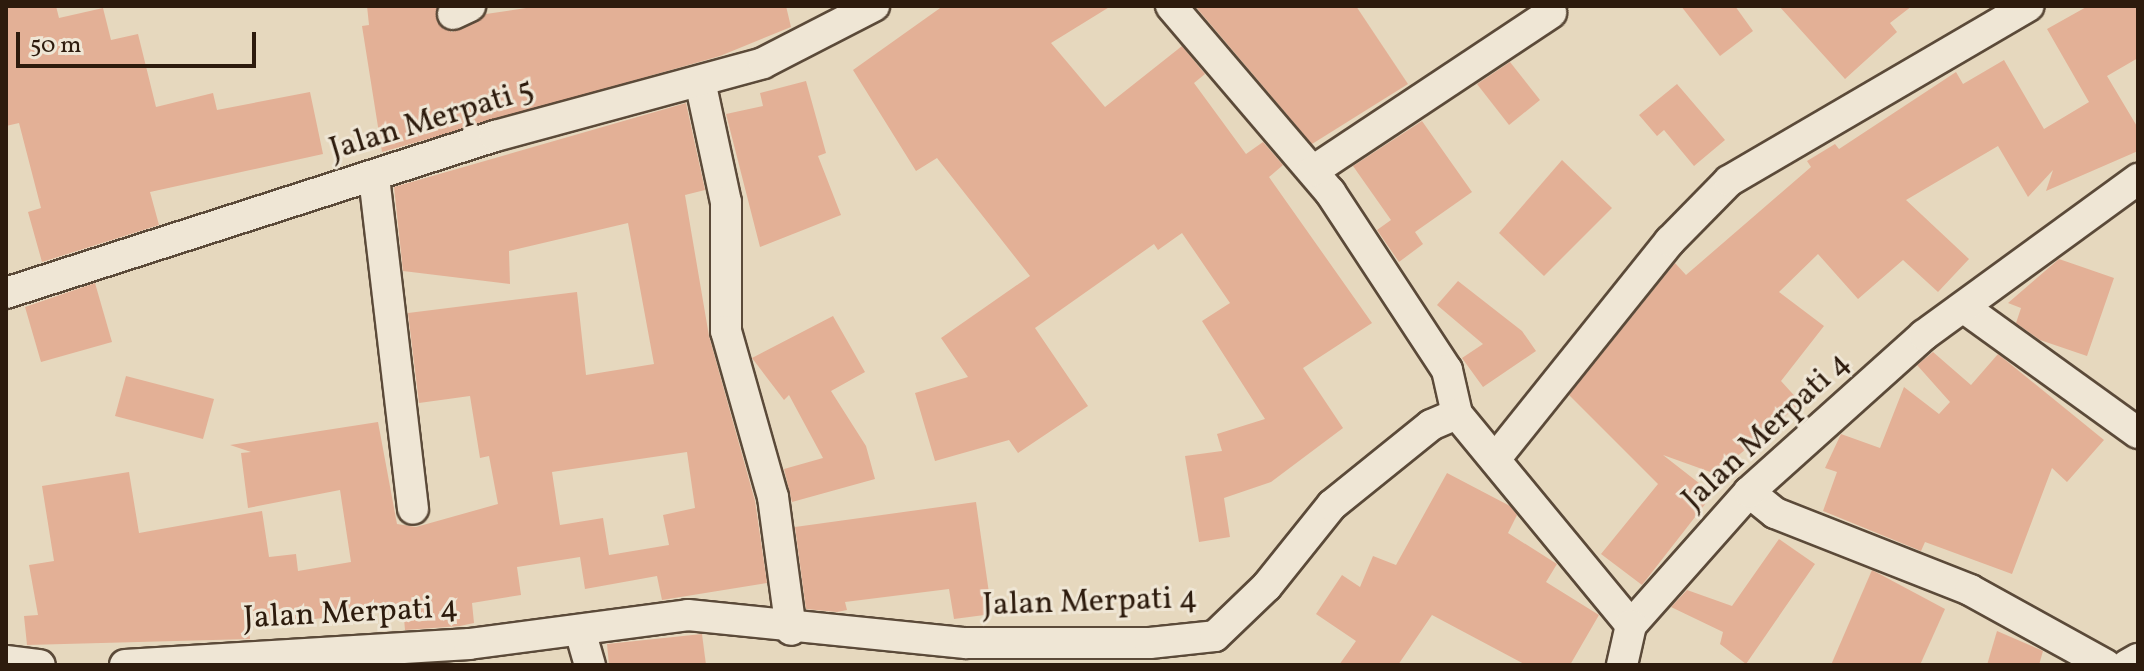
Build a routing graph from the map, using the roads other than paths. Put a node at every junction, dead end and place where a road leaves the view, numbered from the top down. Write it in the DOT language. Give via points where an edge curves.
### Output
graph roads {
  1 [pos="874,6"];
  2 [pos="1171,6"];
  3 [pos="2029,6"];
  4 [pos="1551,13"];
  5 [pos="700,81"];
  6 [pos="1313,171"];
  7 [pos="374,177"];
  8 [pos="2138,179"];
  9 [pos="6,293"];
  10 [pos="1966,309"];
  11 [pos="1457,414"];
  12 [pos="2138,433"];
  13 [pos="1496,458"];
  14 [pos="1749,492"];
  15 [pos="413,509"];
  16 [pos="1631,625"];
  17 [pos="791,630"];
  18 [pos="581,634"];
  19 [pos="1212,650"];
  20 [pos="470,654"];
  21 [pos="2138,659"];
  22 [pos="6,661"];
  23 [pos="40,665"];
  24 [pos="125,665"];
  25 [pos="590,665"];
  26 [pos="1622,665"];
  27 [pos="2106,665"];
  28 [pos="2127,665"];
  1 -- 5 [label="street, Jalan Merpati 5" via="763,63"];
  2 -- 6 [label="street"];
  3 -- 13 [label="street" via="1729,181 1670,241"];
  4 -- 6 [label="street"];
  5 -- 7 [label="street, Jalan Merpati 5"];
  5 -- 17 [label="street" via="726,202 726,331 773,497"];
  6 -- 11 [label="street" via="1447,370"];
  7 -- 9 [label="street, Jalan Merpati 5"];
  7 -- 15 [label="street"];
  8 -- 10 [label="street, Jalan Merpati 4"];
  10 -- 12 [label="street"];
  10 -- 14 [label="street, Jalan Merpati 4" via="1924,335"];
  11 -- 13 [label="street"];
  11 -- 19 [label="street, Jalan Merpati 4" via="1431,425 1332,505"];
  13 -- 16 [label="street"];
  14 -- 16 [label="street, Jalan Merpati 4"];
  14 -- 27 [label="street" via="1775,513 1970,590"];
  16 -- 26 [label="street"];
  17 -- 18 [label="street, Jalan Merpati 4" via="735,615 688,615"];
  17 -- 19 [label="street, Jalan Merpati 4" via="966,643"];
  18 -- 20 [label="street, Jalan Merpati 4"];
  18 -- 25 [label="street"];
  20 -- 24 [label="street, Jalan Merpati 4"];
  21 -- 28 [label="street"];
  22 -- 23 [label="street"];
}
